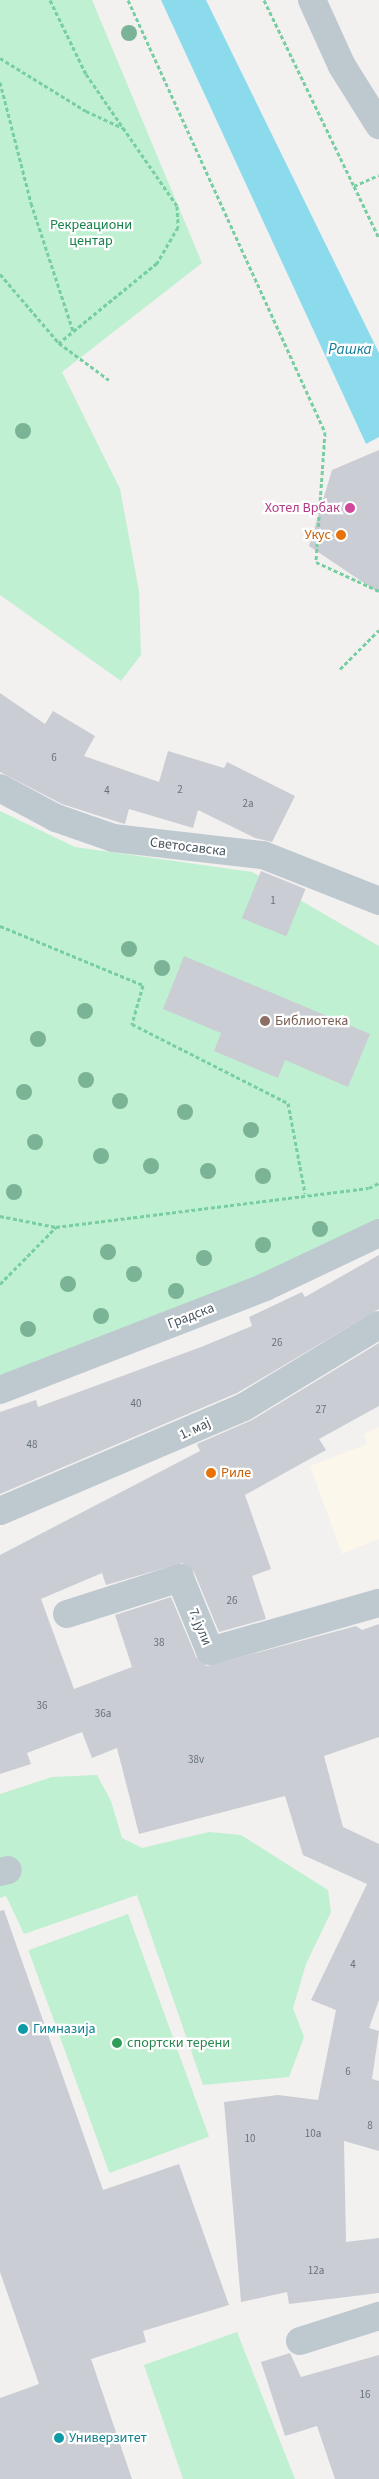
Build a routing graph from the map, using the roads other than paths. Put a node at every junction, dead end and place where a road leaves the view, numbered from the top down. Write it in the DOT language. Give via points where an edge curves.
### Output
graph roads {
  1 [pos="312,0"];
  2 [pos="379,125"];
  3 [pos="0,788"];
  4 [pos="379,901"];
  5 [pos="379,1233"];
  6 [pos="376,1333"];
  7 [pos="0,1390"];
  8 [pos="0,1511"];
  9 [pos="379,1603"];
  10 [pos="67,1614"];
  11 [pos="379,2316"];
  12 [pos="300,2341"];
  1 -- 2 [label="street" via="342,66"];
  3 -- 4 [label="street, Светосавска" via="56,818 113,838 263,856"];
  5 -- 7 [label="street, Градска" via="265,1287"];
  6 -- 8 [label="street, 1. мај" via="244,1406"];
  9 -- 10 [label="street, 7. јули" via="210,1651 180,1578"];
  11 -- 12 [label="street"];
}
